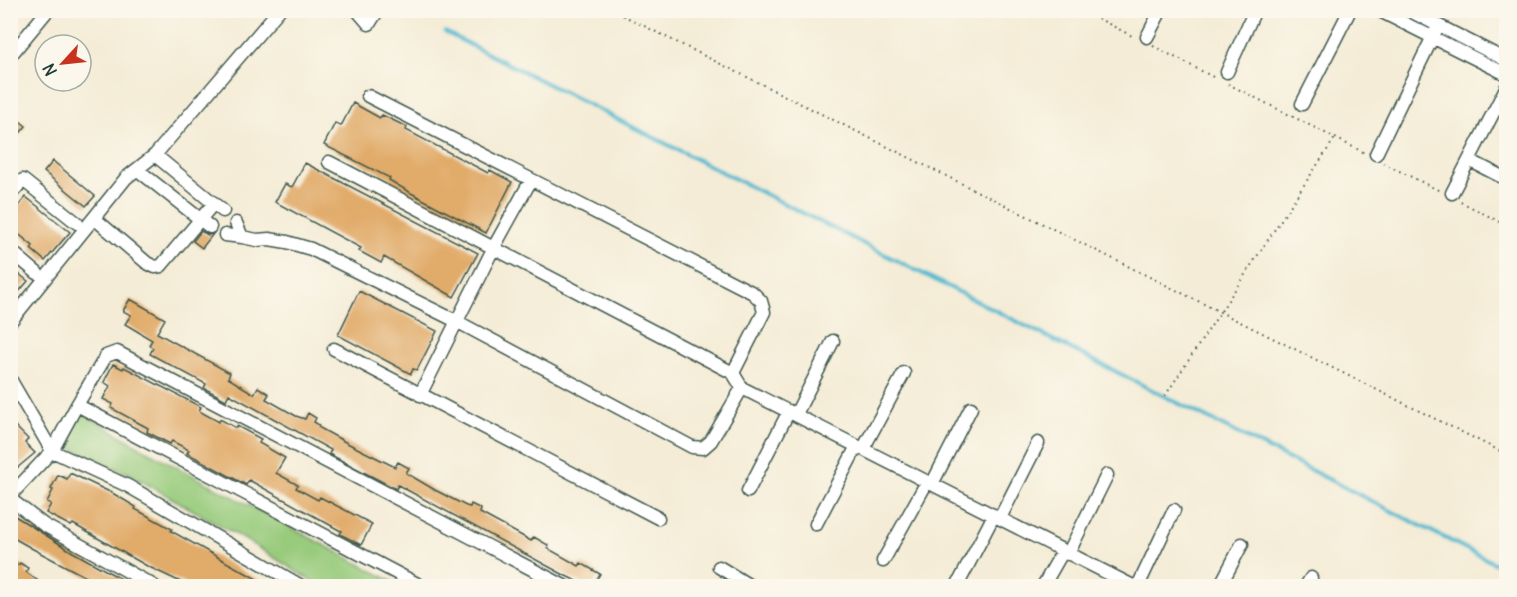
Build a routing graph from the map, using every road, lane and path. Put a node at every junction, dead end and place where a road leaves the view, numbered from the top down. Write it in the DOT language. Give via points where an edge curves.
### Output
graph roads {
  1 [pos="48,10"];
  2 [pos="279,10"];
  3 [pos="357,10"];
  4 [pos="378,10"];
  5 [pos="612,10"];
  6 [pos="1082,10"];
  7 [pos="1161,10"];
  8 [pos="1255,10"];
  9 [pos="1350,10"];
  10 [pos="1378,10"];
  11 [pos="1408,10"];
  12 [pos="1438,26"];
  13 [pos="1434,38"];
  14 [pos="1142,39"];
  15 [pos="10,56"];
  16 [pos="1506,60"];
  17 [pos="1227,72"];
  18 [pos="1506,74"];
  19 [pos="1506,88"];
  20 [pos="368,96"];
  21 [pos="1302,104"];
  22 [pos="1335,138"];
  23 [pos="155,155"];
  24 [pos="1372,155"];
  25 [pos="1469,160"];
  26 [pos="329,162"];
  27 [pos="138,170"];
  28 [pos="1506,179"];
  29 [pos="531,180"];
  30 [pos="10,195"];
  31 [pos="1451,195"];
  32 [pos="94,218"];
  33 [pos="200,220"];
  34 [pos="77,223"];
  35 [pos="236,223"];
  36 [pos="1506,225"];
  37 [pos="210,228"];
  38 [pos="225,235"];
  39 [pos="242,237"];
  40 [pos="494,247"];
  41 [pos="10,250"];
  42 [pos="38,273"];
  43 [pos="1220,312"];
  44 [pos="10,322"];
  45 [pos="458,322"];
  46 [pos="833,341"];
  47 [pos="334,349"];
  48 [pos="734,373"];
  49 [pos="904,373"];
  50 [pos="10,379"];
  51 [pos="742,388"];
  52 [pos="420,395"];
  53 [pos="1165,396"];
  54 [pos="77,405"];
  55 [pos="971,408"];
  56 [pos="792,413"];
  57 [pos="1038,443"];
  58 [pos="860,448"];
  59 [pos="52,451"];
  60 [pos="1506,454"];
  61 [pos="1107,475"];
  62 [pos="929,483"];
  63 [pos="748,491"];
  64 [pos="10,497"];
  65 [pos="1174,510"];
  66 [pos="997,517"];
  67 [pos="658,518"];
  68 [pos="816,524"];
  69 [pos="1242,544"];
  70 [pos="1065,552"];
  71 [pos="883,561"];
  72 [pos="719,567"];
  73 [pos="64,586"];
  74 [pos="73,586"];
  75 [pos="154,586"];
  76 [pos="301,586"];
  77 [pos="421,586"];
  78 [pos="564,586"];
  79 [pos="750,586"];
  80 [pos="957,586"];
  81 [pos="1043,586"];
  82 [pos="1133,586"];
  83 [pos="1221,586"];
  1 -- 15 [label="street"];
  2 -- 23 [label="street"];
  3 -- 4 [label="street" via="369,24"];
  5 -- 43 [label="path"];
  6 -- 14 [label="path"];
  7 -- 14 [label="street"];
  8 -- 17 [label="street"];
  9 -- 21 [label="street"];
  10 -- 13 [label="street"];
  11 -- 12 [label="street"];
  12 -- 13 [label="street"];
  12 -- 16 [label="street"];
  13 -- 18 [label="street"];
  13 -- 24 [label="street"];
  14 -- 22 [label="path"];
  19 -- 25 [label="street"];
  20 -- 29 [label="street"];
  22 -- 24 [label="path"];
  22 -- 43 [label="path"];
  23 -- 27 [label="street"];
  23 -- 33 [label="street" via="218,207"];
  24 -- 31 [label="path"];
  25 -- 28 [label="street"];
  25 -- 31 [label="street"];
  26 -- 40 [label="street"];
  27 -- 32 [label="street" via="126,178"];
  27 -- 33 [label="street"];
  29 -- 40 [label="street"];
  29 -- 48 [label="street" via="753,293 764,312"];
  30 -- 34 [label="street" via="23,180"];
  31 -- 36 [label="path"];
  32 -- 33 [label="street" via="155,267 161,266"];
  32 -- 44 [label="street"];
  33 -- 37 [label="street"];
  35 -- 39 [label="street"];
  38 -- 39 [label="street"];
  39 -- 45 [label="street" via="301,245"];
  40 -- 45 [label="street"];
  40 -- 48 [label="street"];
  41 -- 42 [label="street"];
  43 -- 53 [label="path"];
  43 -- 60 [label="path"];
  45 -- 51 [label="street" via="692,447 703,448 711,441"];
  45 -- 52 [label="street"];
  46 -- 56 [label="street"];
  47 -- 52 [label="street"];
  48 -- 51 [label="street"];
  49 -- 58 [label="street"];
  50 -- 59 [label="street"];
  51 -- 56 [label="street"];
  52 -- 67 [label="street"];
  54 -- 59 [label="street"];
  54 -- 77 [label="street"];
  54 -- 78 [label="street" via="106,356 117,352"];
  55 -- 62 [label="street"];
  56 -- 58 [label="street"];
  56 -- 63 [label="street"];
  57 -- 66 [label="street"];
  58 -- 62 [label="street"];
  58 -- 68 [label="street"];
  59 -- 64 [label="street"];
  59 -- 76 [label="street" via="128,486"];
  61 -- 70 [label="street"];
  62 -- 66 [label="street"];
  62 -- 71 [label="street"];
  64 -- 75 [label="street" via="44,525"];
  65 -- 82 [label="street"];
  66 -- 70 [label="street"];
  66 -- 80 [label="street"];
  69 -- 83 [label="street"];
  70 -- 81 [label="street"];
  70 -- 82 [label="street"];
  72 -- 79 [label="street"];
  73 -- 74 [label="street"];
}
